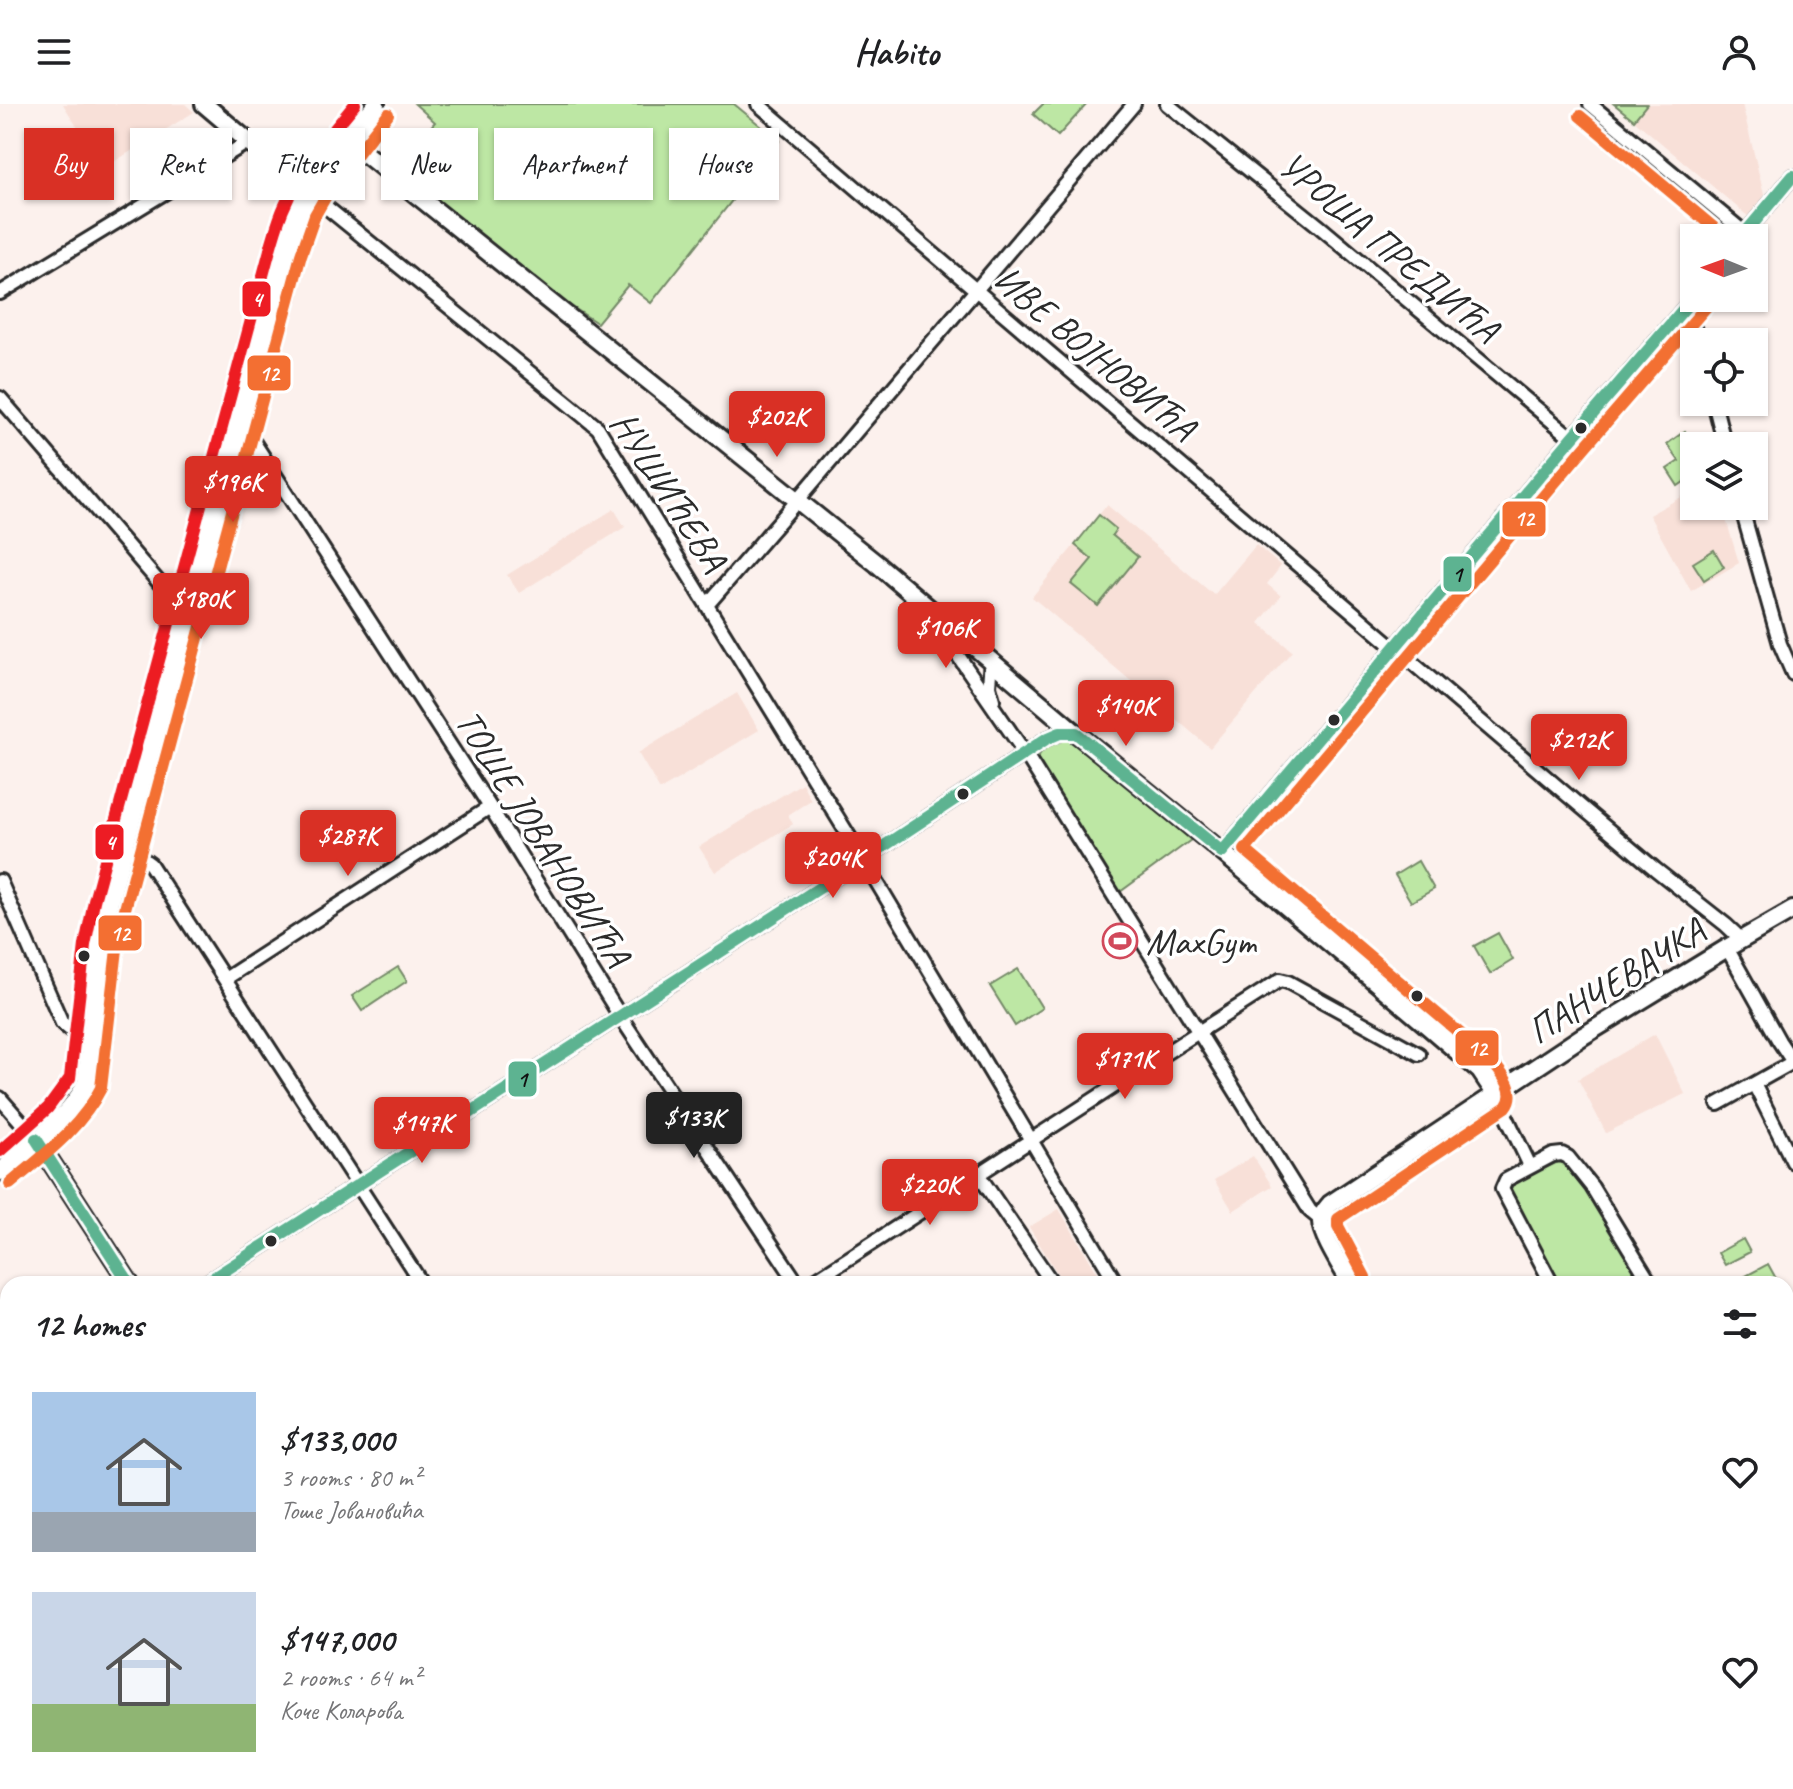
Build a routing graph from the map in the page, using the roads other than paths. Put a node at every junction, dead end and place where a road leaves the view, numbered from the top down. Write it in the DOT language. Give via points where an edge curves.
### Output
graph roads {
  1 [pos="204,104"];
  2 [pos="376,104"];
  3 [pos="758,104"];
  4 [pos="1134,104"];
  5 [pos="1167,104"];
  6 [pos="1590,104"];
  7 [pos="357,128"];
  8 [pos="248,142"];
  9 [pos="365,154"];
  10 [pos="1792,181"];
  11 [pos="305,200"];
  12 [pos="318,200"];
  13 [pos="1729,224"];
  14 [pos="1754,224"];
  15 [pos="975,291"];
  16 [pos="0,293"];
  17 [pos="1681,312"];
  18 [pos="0,398"];
  19 [pos="240,421"];
  20 [pos="1572,438"];
  21 [pos="797,501"];
  22 [pos="1745,520"];
  23 [pos="707,605"];
  24 [pos="932,609"];
  25 [pos="187,615"];
  26 [pos="1395,646"];
  27 [pos="991,659"];
  28 [pos="1793,674"];
  29 [pos="997,711"];
  30 [pos="1076,733"];
  31 [pos="1025,753"];
  32 [pos="490,807"];
  33 [pos="125,846"];
  34 [pos="1222,852"];
  35 [pos="863,859"];
  36 [pos="0,881"];
  37 [pos="1793,910"];
  38 [pos="1734,944"];
  39 [pos="225,979"];
  40 [pos="620,1016"];
  41 [pos="1199,1032"];
  42 [pos="90,1039"];
  43 [pos="1419,1054"];
  44 [pos="1793,1062"];
  45 [pos="1754,1084"];
  46 [pos="1496,1095"];
  47 [pos="0,1098"];
  48 [pos="1718,1104"];
  49 [pos="36,1139"];
  50 [pos="1031,1140"];
  51 [pos="1793,1162"];
  52 [pos="1530,1166"];
  53 [pos="0,1172"];
  54 [pos="978,1174"];
  55 [pos="358,1185"];
  56 [pos="1321,1220"];
  57 [pos="125,1276"];
  58 [pos="216,1276"];
  59 [pos="417,1276"];
  60 [pos="793,1276"];
  61 [pos="821,1276"];
  62 [pos="1048,1276"];
  63 [pos="1112,1276"];
  64 [pos="1347,1276"];
  65 [pos="1548,1276"];
  66 [pos="1646,1276"];
  1 -- 8 [label="street"];
  2 -- 7 [label="street"];
  3 -- 15 [label="street, ИВЕ ВОЈНОВИЋА"];
  4 -- 15 [label="street"];
  5 -- 20 [label="street, УРОША ПРЕДИЋА"];
  6 -- 13 [label="street"];
  8 -- 16 [label="street"];
  9 -- 21 [label="street"];
  10 -- 14 [label="street"];
  11 -- 19 [label="street"];
  12 -- 23 [label="street, НУШИЋЕВА" via="598,428"];
  15 -- 21 [label="street"];
  15 -- 26 [label="street, ИВЕ ВОЈНОВИЋА"];
  17 -- 20 [label="street"];
  18 -- 25 [label="street"];
  19 -- 25 [label="street"];
  19 -- 32 [label="street, ТОШЕ ЈОВАНОВИЋА"];
  20 -- 26 [label="street"];
  21 -- 23 [label="street"];
  21 -- 24 [label="street"];
  22 -- 28 [label="street"];
  23 -- 35 [label="street, НУШИЋЕВА"];
  24 -- 27 [label="street"];
  24 -- 29 [label="street"];
  25 -- 33 [label="street"];
  26 -- 34 [label="street"];
  26 -- 38 [label="street, ИВЕ ВОЈНОВИЋА" via="1726,925"];
  27 -- 29 [label="street" via="989,686"];
  27 -- 30 [label="street"];
  29 -- 31 [label="street"];
  30 -- 31 [label="street" via="1053,735"];
  30 -- 34 [label="street"];
  31 -- 35 [label="street"];
  31 -- 41 [label="street"];
  32 -- 39 [label="street"];
  32 -- 40 [label="street, ТОШЕ ЈОВАНОВИЋА"];
  33 -- 39 [label="street" via="150,864"];
  33 -- 42 [label="street" via="103,938"];
  34 -- 46 [label="street" via="1480,1071"];
  35 -- 40 [label="street"];
  35 -- 50 [label="street, НУШИЋЕВА"];
  36 -- 42 [label="street" via="62,1023"];
  37 -- 38 [label="street, ПАНЧЕВАЧКА"];
  38 -- 44 [label="street, ИВЕ ВОЈНОВИЋА"];
  38 -- 46 [label="street, ПАНЧЕВАЧКА"];
  39 -- 55 [label="street"];
  40 -- 55 [label="street"];
  40 -- 60 [label="street, ТОШЕ ЈОВАНОВИЋА"];
  41 -- 43 [label="street" via="1280,980"];
  41 -- 50 [label="street"];
  41 -- 56 [label="street" via="1310,1211"];
  42 -- 49 [label="street" via="81,1093"];
  44 -- 45 [label="street"];
  45 -- 48 [label="street"];
  45 -- 51 [label="street"];
  46 -- 52 [label="street"];
  46 -- 56 [label="street, ПАНЧЕВАЧКА" via="1330,1204"];
  47 -- 49 [label="street"];
  49 -- 53 [label="street"];
  49 -- 57 [label="street"];
  50 -- 54 [label="street"];
  50 -- 63 [label="street, НУШИЋЕВА"];
  52 -- 65 [label="street" via="1506,1180 1502,1189"];
  52 -- 66 [label="street" via="1553,1155 1568,1157"];
  54 -- 61 [label="street"];
  54 -- 62 [label="street"];
  55 -- 58 [label="street"];
  55 -- 59 [label="street"];
  56 -- 64 [label="street"];
}
